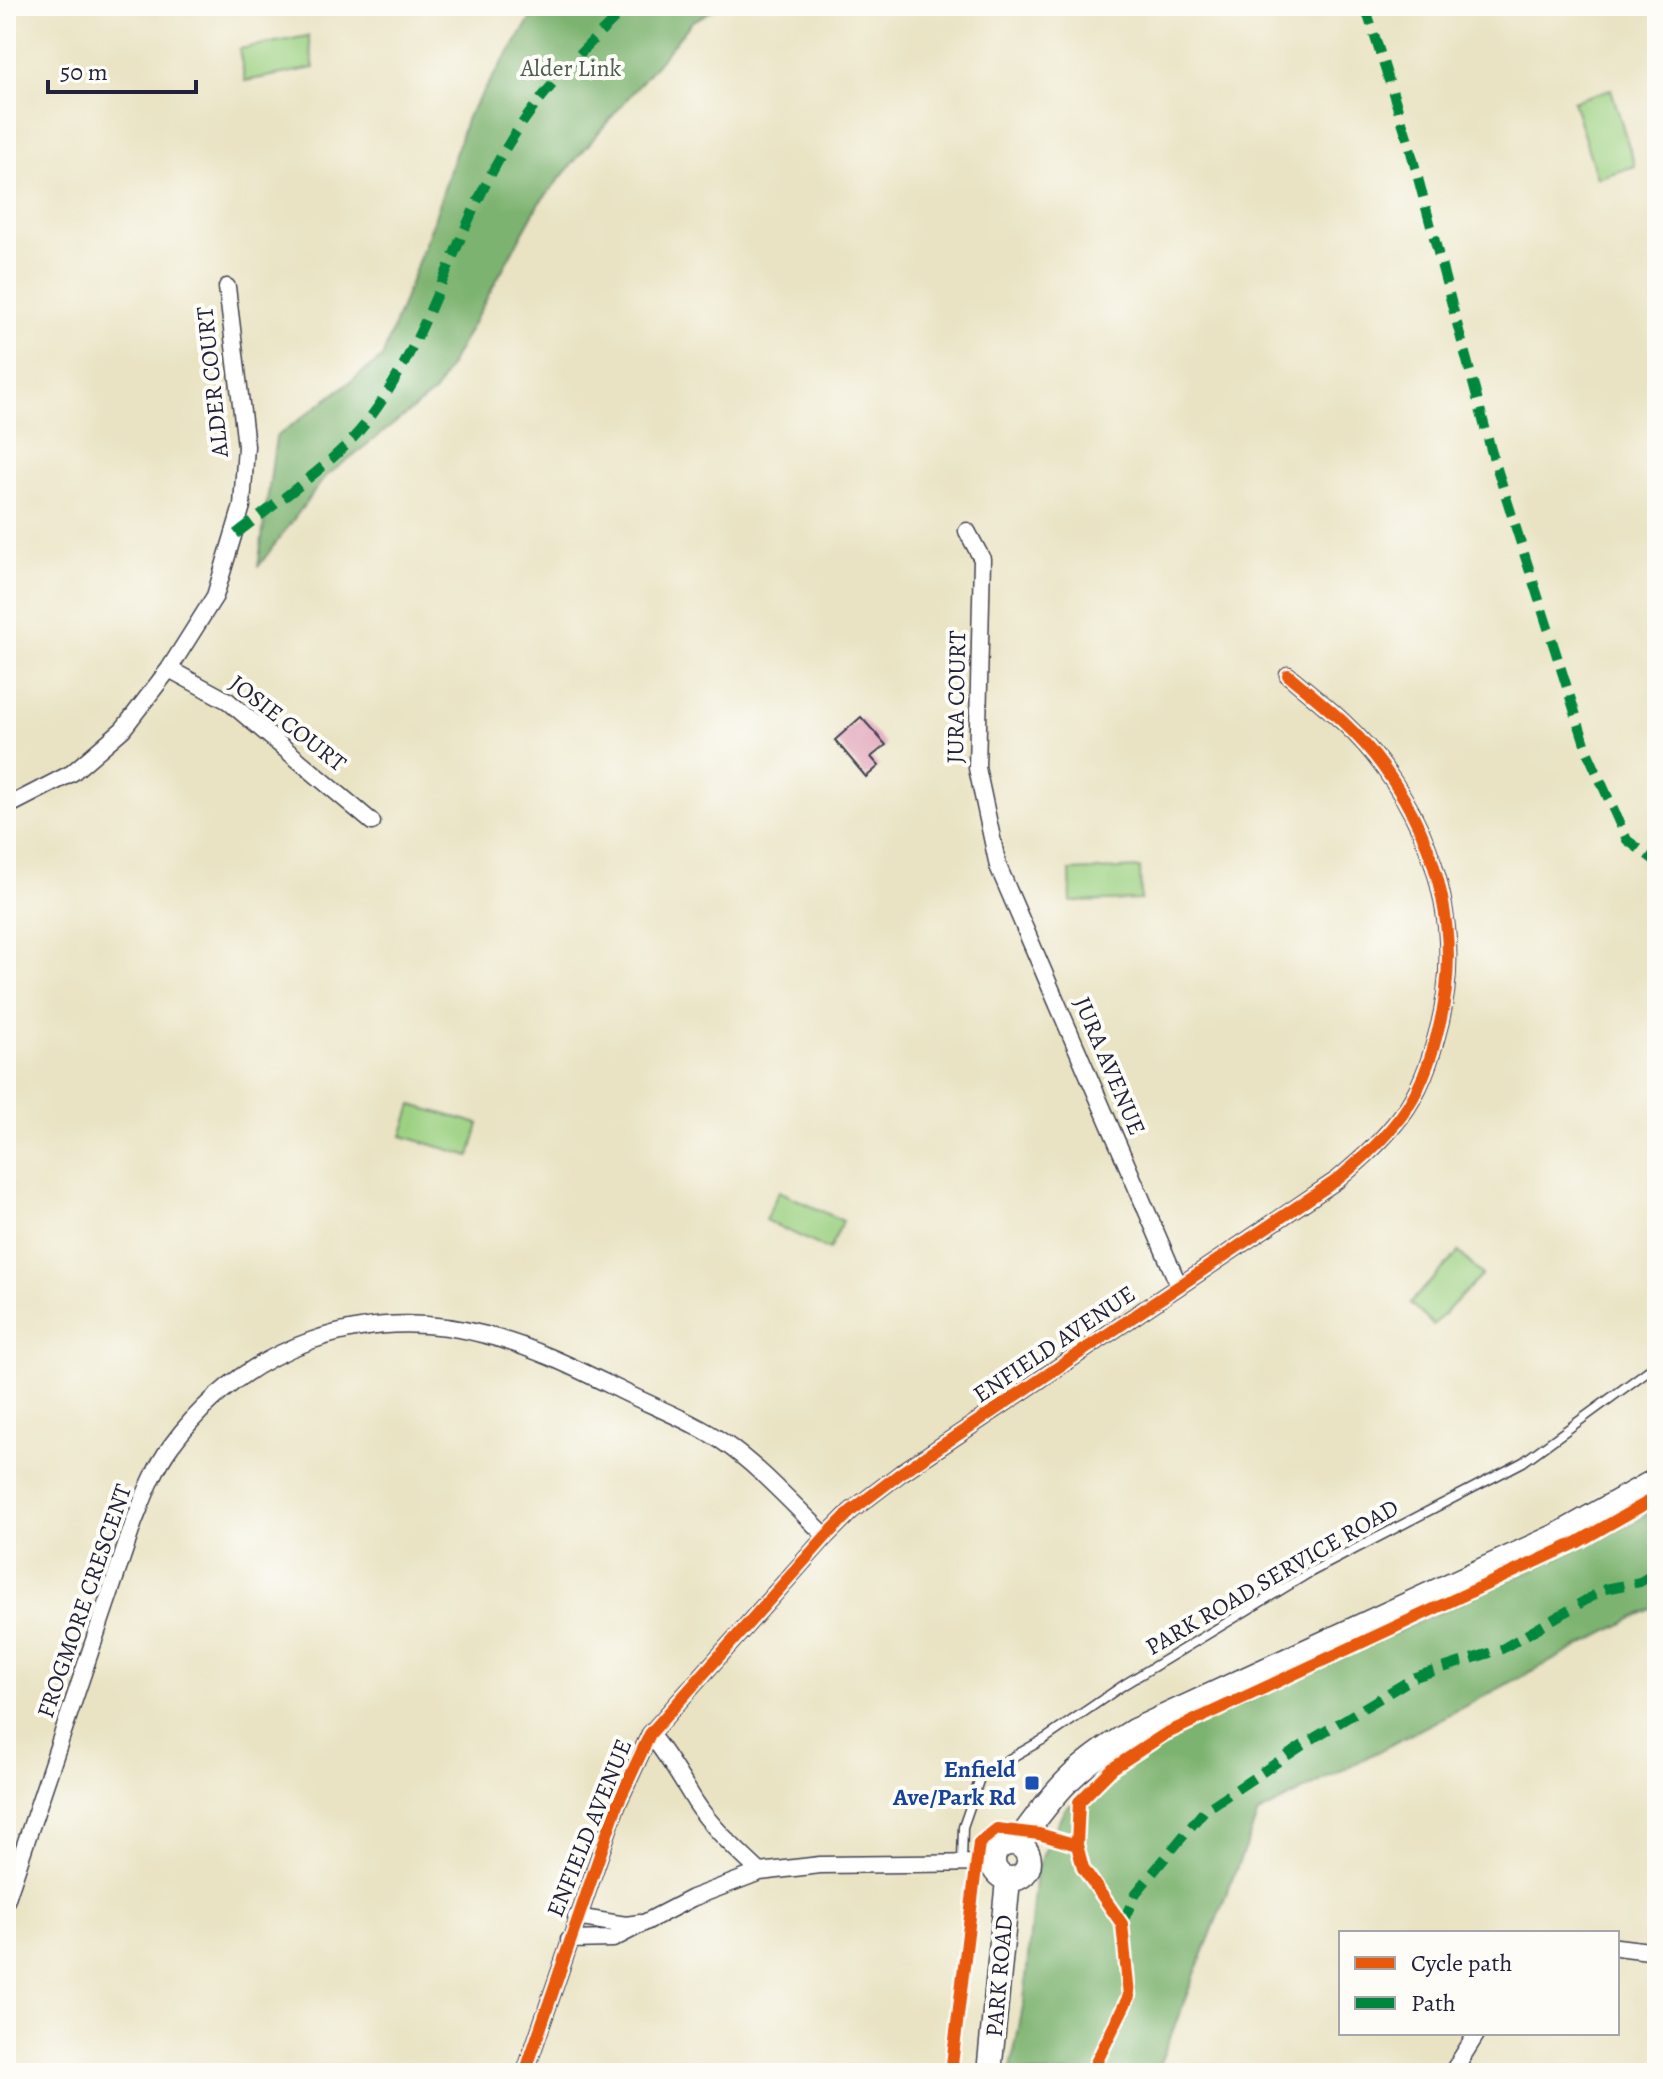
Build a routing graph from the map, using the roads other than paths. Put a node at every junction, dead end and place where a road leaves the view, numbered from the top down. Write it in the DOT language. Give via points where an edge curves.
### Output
graph roads {
  1 [pos="227,287"];
  2 [pos="967,531"];
  3 [pos="169,669"];
  4 [pos="1288,675"];
  5 [pos="6,807"];
  6 [pos="372,822"];
  7 [pos="998,866"];
  8 [pos="1179,1286"];
  9 [pos="1657,1364"];
  10 [pos="1657,1480"];
  11 [pos="826,1536"];
  12 [pos="650,1734"];
  13 [pos="962,1862"];
  14 [pos="760,1872"];
  15 [pos="1000,1872"];
  16 [pos="6,1901"];
  17 [pos="576,1917"];
  18 [pos="645,1922"];
  19 [pos="569,1940"];
  20 [pos="1619,1947"];
  21 [pos="1657,1952"];
  22 [pos="1476,2035"];
  23 [pos="525,2073"];
  24 [pos="989,2073"];
  25 [pos="1452,2073"];
  1 -- 3 [label="street, ALDER COURT" via="246,446 242,506 215,596"];
  2 -- 7 [label="street, JURA COURT" via="982,559 977,768"];
  3 -- 5 [label="street, ALDER COURT" via="123,729 72,773"];
  3 -- 6 [label="street, JOSIE COURT" via="228,701"];
  4 -- 8 [label="street, ENFIELD AVENUE" via="1357,736 1383,766 1415,819 1442,894 1448,985 1430,1059 1396,1124 1337,1180"];
  7 -- 8 [label="street, JURA AVENUE"];
  8 -- 11 [label="street, ENFIELD AVENUE" via="901,1473"];
  9 -- 13 [label="lane, PARK ROAD SERVICE ROAD" via="1523,1462 1309,1573 981,1775 963,1827"];
  10 -- 15 [label="street" via="1559,1535 1134,1731 1093,1756 1055,1789 1017,1844 999,1847"];
  11 -- 12 [label="street, ENFIELD AVENUE"];
  11 -- 16 [label="street, FROGMORE CRESCENT" via="723,1442 529,1348 486,1334 407,1323 338,1330 287,1349 223,1390 171,1446 153,1477"];
  12 -- 14 [label="street, ENFIELD AVENUE" via="696,1804"];
  12 -- 17 [label="street, ENFIELD AVENUE"];
  13 -- 14 [label="street, ENFIELD AVENUE" via="795,1866"];
  13 -- 15 [label="street, ENFIELD AVENUE"];
  14 -- 18 [label="street, ENFIELD AVENUE"];
  15 -- 24 [label="street, PARK ROAD"];
  17 -- 18 [label="street, ENFIELD AVENUE" via="626,1925"];
  17 -- 19 [label="street, ENFIELD AVENUE"];
  18 -- 19 [label="street, ENFIELD AVENUE" via="613,1939"];
  19 -- 23 [label="street, ENFIELD AVENUE"];
  20 -- 21 [label="street"];
  22 -- 25 [label="street"];
}
